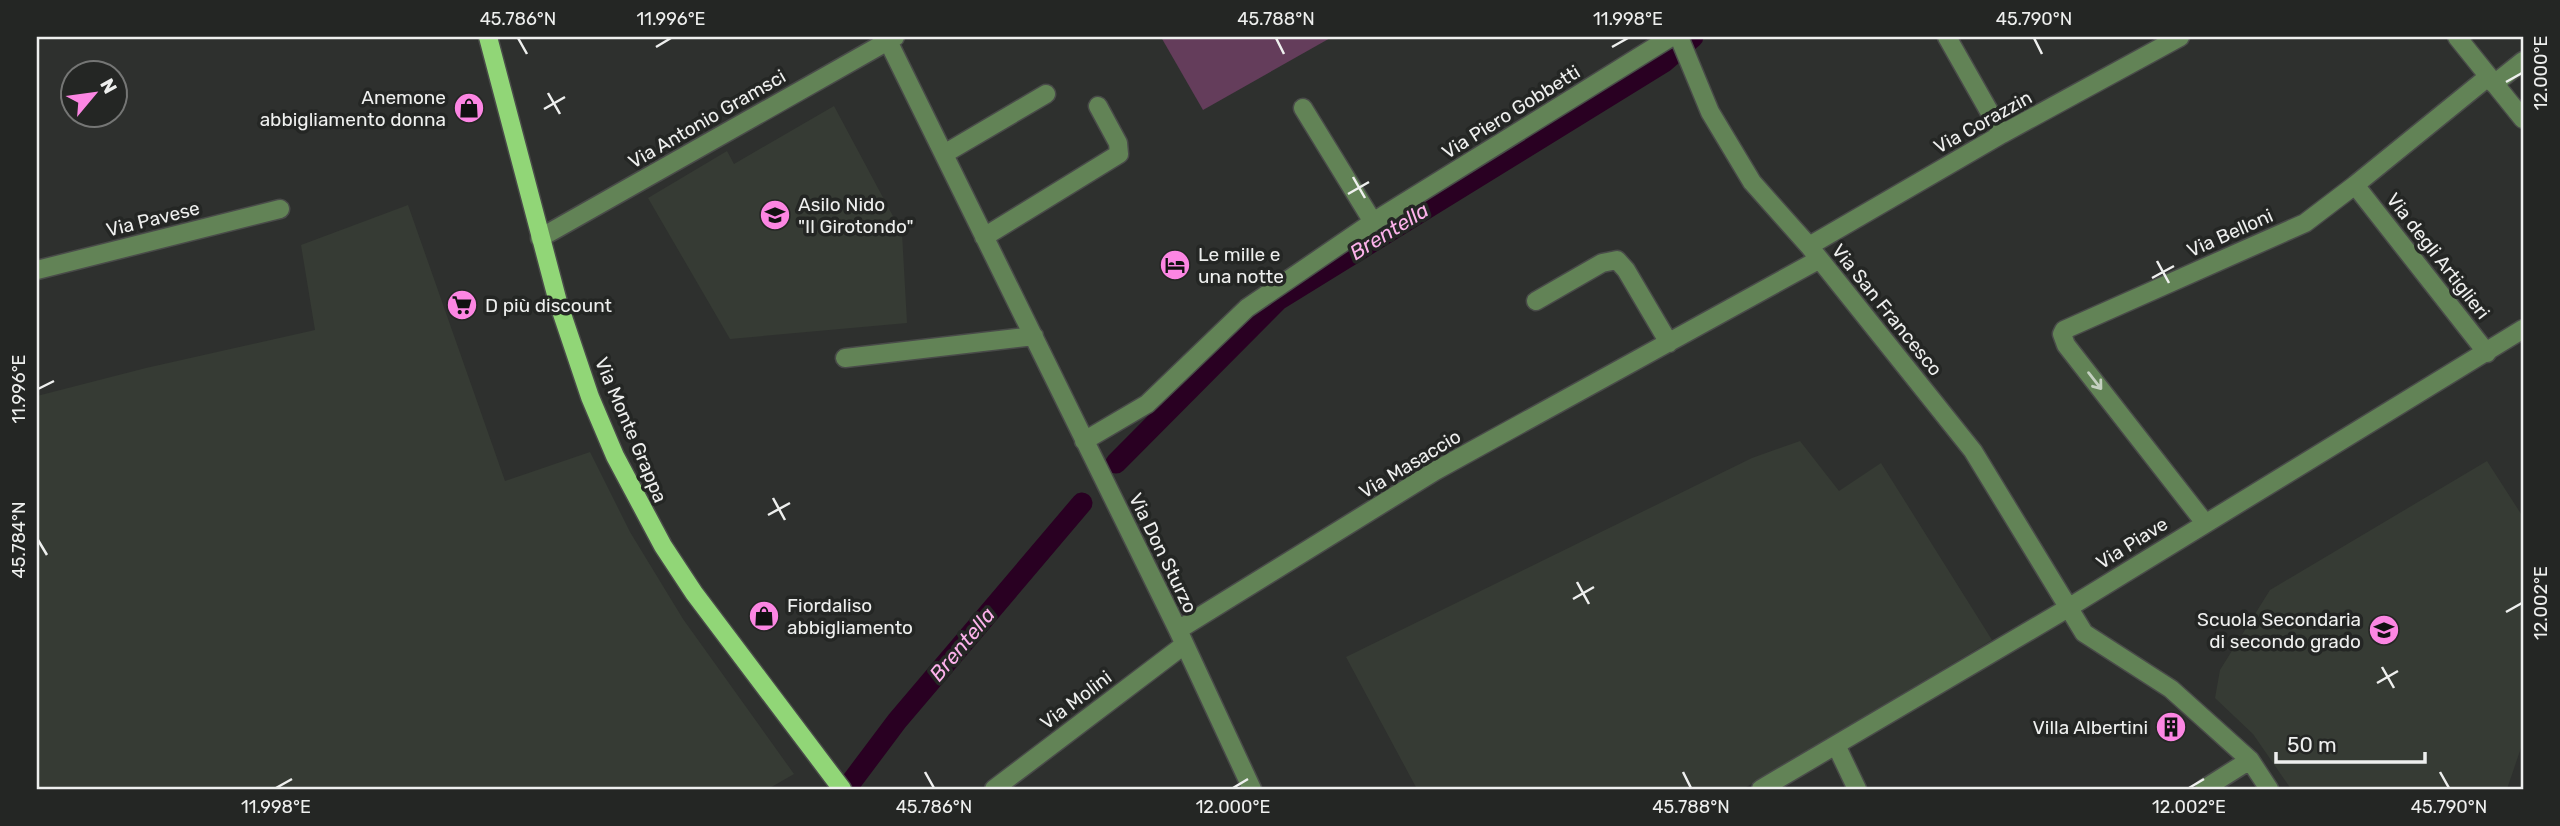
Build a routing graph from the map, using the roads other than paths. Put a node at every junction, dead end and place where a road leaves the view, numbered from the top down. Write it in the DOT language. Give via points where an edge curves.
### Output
graph roads {
  1 [pos="488,37"];
  2 [pos="1671,37"];
  3 [pos="1679,37"];
  4 [pos="1947,37"];
  5 [pos="2180,37"];
  6 [pos="2457,37"];
  7 [pos="891,39"];
  8 [pos="2523,61"];
  9 [pos="2491,80"];
  10 [pos="1046,94"];
  11 [pos="1098,106"];
  12 [pos="1303,108"];
  13 [pos="2523,119"];
  14 [pos="2002,134"];
  15 [pos="944,154"];
  16 [pos="2355,185"];
  17 [pos="280,209"];
  18 [pos="1373,222"];
  19 [pos="984,237"];
  20 [pos="540,238"];
  21 [pos="1814,253"];
  22 [pos="37,270"];
  23 [pos="1536,301"];
  24 [pos="2523,329"];
  25 [pos="1034,336"];
  26 [pos="1669,343"];
  27 [pos="2487,353"];
  28 [pos="845,358"];
  29 [pos="1084,441"];
  30 [pos="2204,523"];
  31 [pos="2068,608"];
  32 [pos="1181,638"];
  33 [pos="1836,745"];
  34 [pos="2250,761"];
  35 [pos="837,783"];
  36 [pos="994,789"];
  37 [pos="1252,789"];
  38 [pos="1761,789"];
  39 [pos="1857,789"];
  40 [pos="2204,789"];
  41 [pos="2269,789"];
  1 -- 20 [label="main road, Via Monte Grappa"];
  2 -- 18 [label="street, Via Piero Gobbetti"];
  3 -- 21 [label="street, Via San Francesco" via="1710,112 1752,182"];
  4 -- 14 [label="street"];
  5 -- 14 [label="street, Via Corazzin"];
  6 -- 9 [label="street"];
  7 -- 15 [label="street, Via Don Sturzo"];
  7 -- 20 [label="street, Via Antonio Gramsci"];
  8 -- 9 [label="street, Via Belloni"];
  9 -- 13 [label="street"];
  9 -- 16 [label="street, Via Belloni"];
  10 -- 15 [label="street"];
  11 -- 19 [label="street" via="1119,154"];
  12 -- 18 [label="street"];
  14 -- 21 [label="street, Via Corazzin"];
  15 -- 19 [label="street, Via Don Sturzo"];
  16 -- 27 [label="street, Via degli Artiglieri"];
  16 -- 30 [label="street, Via Belloni, one-way" via="2305,222 2068,326 2062,334"];
  17 -- 22 [label="street, Via Pavese"];
  18 -- 29 [label="street, Via Piero Gobbetti" via="1247,308 1147,404"];
  19 -- 25 [label="street, Via Don Sturzo"];
  20 -- 35 [label="main road, Via Monte Grappa" via="590,397 643,513 694,593"];
  21 -- 26 [label="street, Via Masaccio"];
  21 -- 31 [label="street, Via San Francesco" via="1973,451"];
  23 -- 26 [label="street" via="1602,263 1617,260"];
  24 -- 27 [label="street, Via Piave"];
  25 -- 28 [label="street"];
  25 -- 29 [label="street, Via Don Sturzo"];
  26 -- 32 [label="street, Via Masaccio" via="1435,471"];
  27 -- 30 [label="street, Via Piave"];
  29 -- 32 [label="street, Via Don Sturzo"];
  30 -- 31 [label="street, Via Piave"];
  31 -- 33 [label="street, Via Piave"];
  31 -- 34 [label="street, Via San Francesco" via="2084,633 2171,689"];
  32 -- 36 [label="street, Via Molini"];
  32 -- 37 [label="street, Via Don Sturzo"];
  33 -- 38 [label="street, Via Piave"];
  33 -- 39 [label="street"];
  34 -- 40 [label="street"];
  34 -- 41 [label="street, Via San Francesco"];
}
